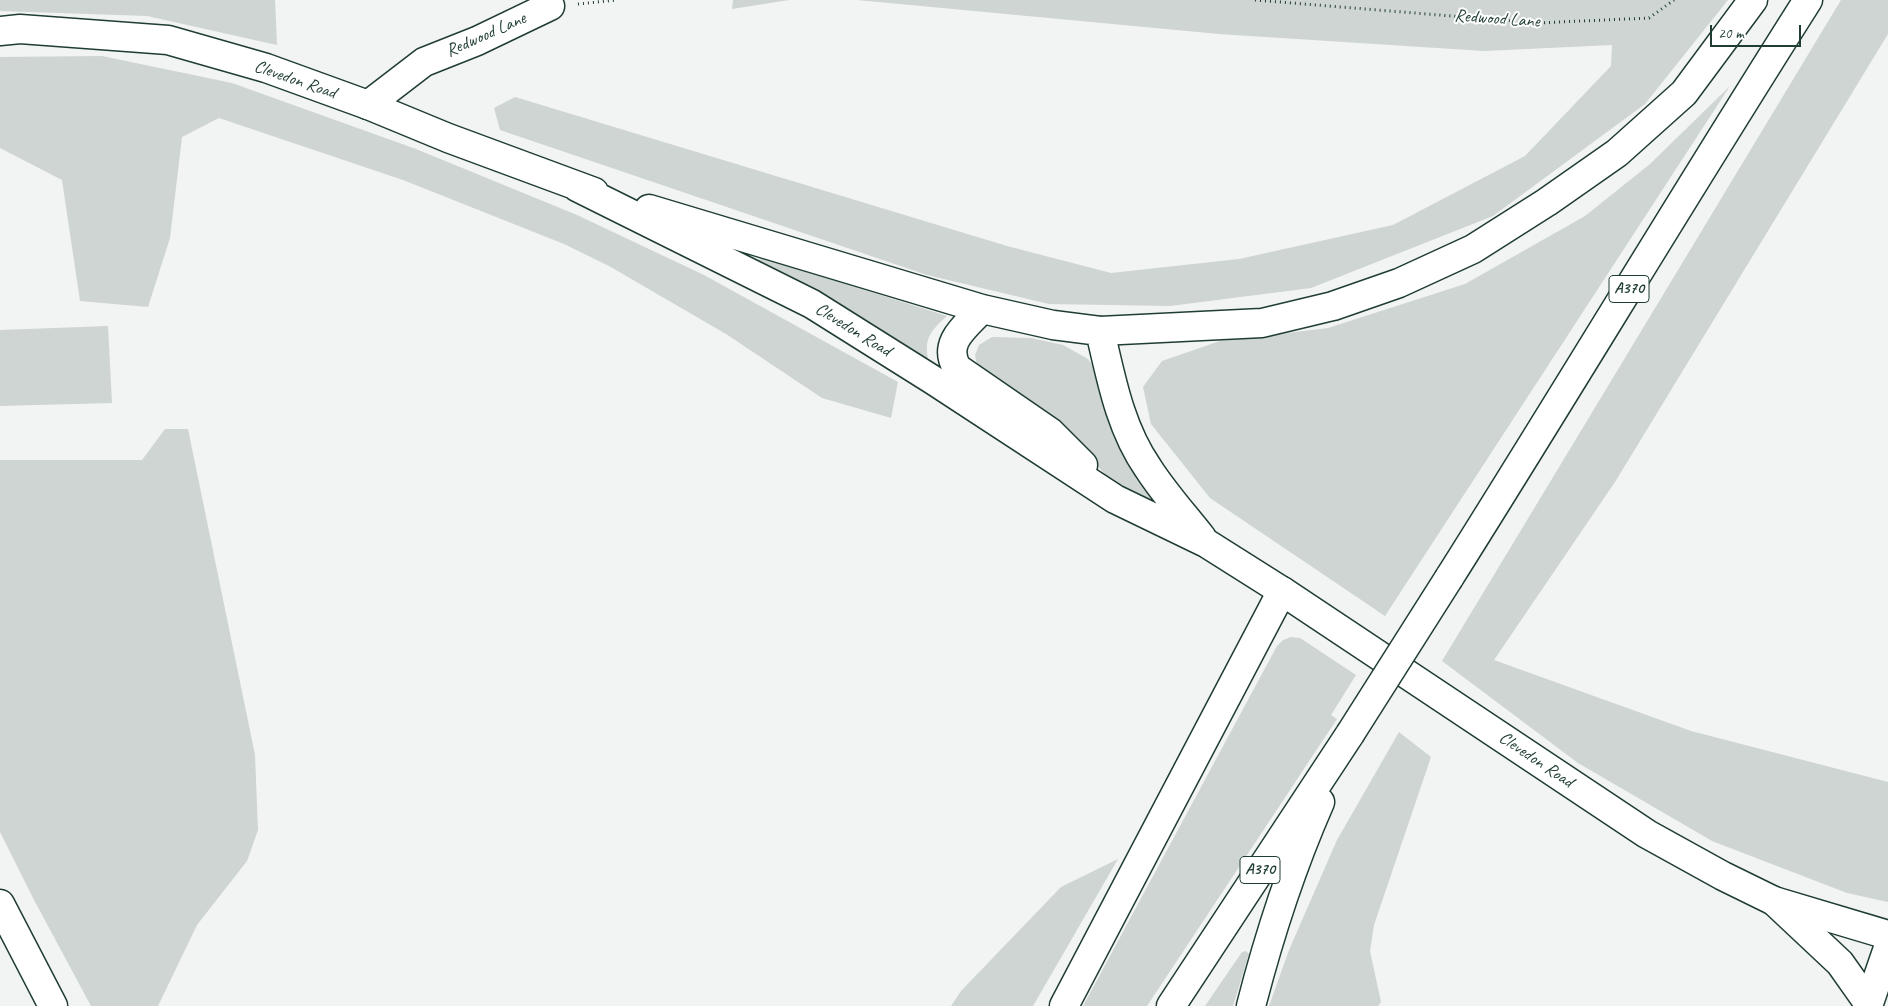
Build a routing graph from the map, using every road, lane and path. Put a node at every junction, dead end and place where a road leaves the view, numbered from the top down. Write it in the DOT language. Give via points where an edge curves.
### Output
graph roads {
  1 [pos="617,0"];
  2 [pos="1255,0"];
  3 [pos="1674,0"];
  4 [pos="1753,0"];
  5 [pos="1808,0"];
  6 [pos="550,6"];
  7 [pos="0,31"];
  8 [pos="368,105"];
  9 [pos="577,187"];
  10 [pos="982,309"];
  11 [pos="1100,331"];
  12 [pos="1115,499"];
  13 [pos="1206,543"];
  14 [pos="1282,591"];
  15 [pos="1350,734"];
  16 [pos="1774,901"];
  17 [pos="0,904"];
  18 [pos="1888,935"];
  19 [pos="1888,948"];
  20 [pos="1869,1005"];
  21 [pos="53,1006"];
  22 [pos="1064,1006"];
  23 [pos="1171,1006"];
  24 [pos="1251,1006"];
  1 -- 6 [label="path"];
  2 -- 3 [label="path, Redwood Lane" via="1537,23 1649,18"];
  4 -- 11 [label="main road" via="1684,93 1617,154 1473,249 1399,283 1342,303 1262,323"];
  5 -- 15 [label="main road, A370, bridge" via="1551,417"];
  6 -- 8 [label="main road, Redwood Lane" via="424,62"];
  7 -- 8 [label="main road, Clevedon Road" via="20,29 168,40 266,68"];
  8 -- 9 [label="main road, Clevedon Road"];
  9 -- 10 [label="main road, Clevedon Road"];
  9 -- 12 [label="main road, Clevedon Road" via="812,304"];
  10 -- 11 [label="main road, Clevedon Road" via="1053,325"];
  10 -- 12 [label="main road, Clevedon Road" via="951,347 951,359 957,368 1050,432"];
  11 -- 13 [label="main road, Clevedon Road" via="1126,428 1147,468"];
  12 -- 13 [label="main road, Clevedon Road"];
  13 -- 14 [label="main road, Clevedon Road"];
  14 -- 16 [label="main road, Clevedon Road" via="1648,834"];
  14 -- 22 [label="main road"];
  15 -- 23 [label="main road, A370"];
  15 -- 24 [label="main road" via="1303,842 1272,929"];
  16 -- 18 [label="main road, Clevedon Road"];
  16 -- 20 [label="main road" via="1840,963"];
  17 -- 21 [label="main road"];
  19 -- 20 [label="main road"];
}
